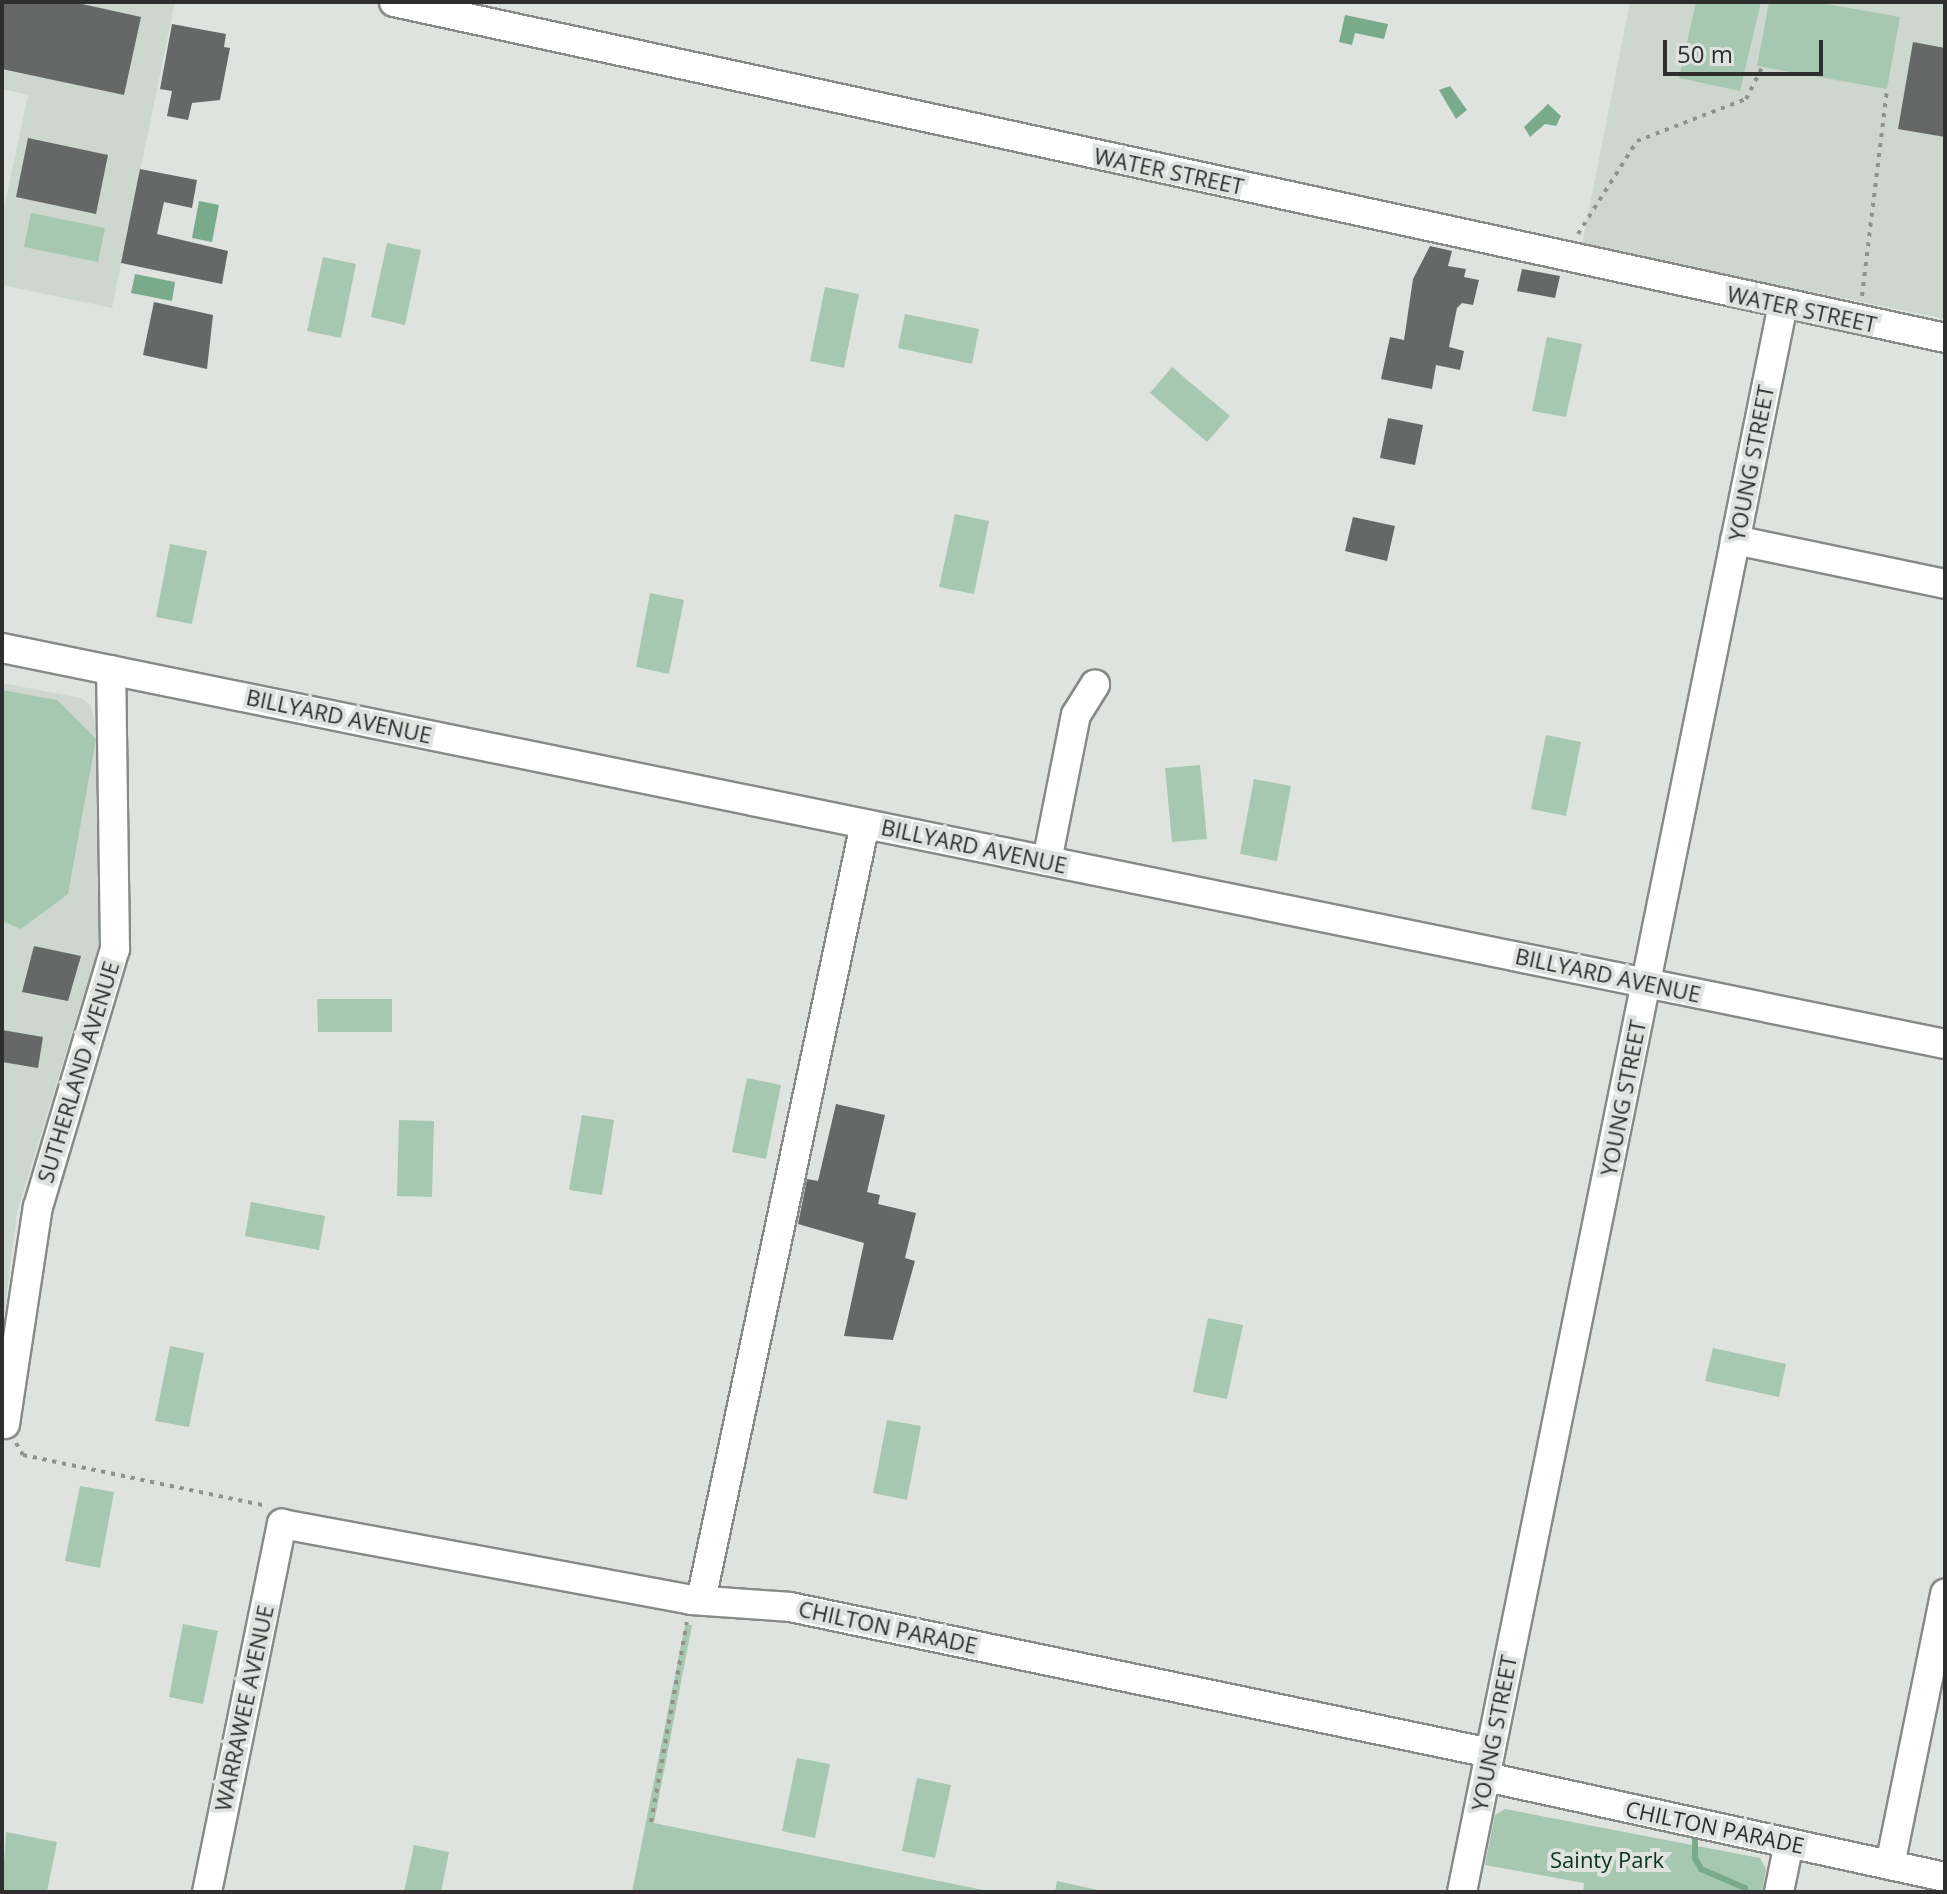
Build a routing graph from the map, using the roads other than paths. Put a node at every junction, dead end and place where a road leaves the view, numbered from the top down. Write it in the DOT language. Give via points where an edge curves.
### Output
graph roads {
  1 [pos="394,2"];
  2 [pos="1783,305"];
  3 [pos="1945,338"];
  4 [pos="1735,540"];
  5 [pos="1945,584"];
  6 [pos="2,648"];
  7 [pos="111,670"];
  8 [pos="1095,685"];
  9 [pos="865,824"];
  10 [pos="1047,861"];
  11 [pos="1646,983"];
  12 [pos="1945,1044"];
  13 [pos="5,1424"];
  14 [pos="282,1524"];
  15 [pos="1945,1594"];
  16 [pos="696,1600"];
  17 [pos="1488,1765"];
  18 [pos="1789,1843"];
  19 [pos="1890,1865"];
  20 [pos="1945,1877"];
  21 [pos="207,1892"];
  22 [pos="1462,1892"];
  23 [pos="1779,1892"];
  1 -- 2 [label="street, WATER STREET"];
  2 -- 3 [label="street, WATER STREET"];
  2 -- 4 [label="street, YOUNG STREET"];
  4 -- 5 [label="street"];
  4 -- 11 [label="street, YOUNG STREET"];
  6 -- 7 [label="street, BILLYARD AVENUE"];
  7 -- 9 [label="street, BILLYARD AVENUE"];
  7 -- 13 [label="street, SUTHERLAND AVENUE" via="115,949 38,1207"];
  8 -- 10 [label="street" via="1076,715"];
  9 -- 10 [label="street, BILLYARD AVENUE"];
  9 -- 16 [label="street"];
  10 -- 11 [label="street, BILLYARD AVENUE"];
  11 -- 12 [label="street, BILLYARD AVENUE"];
  11 -- 17 [label="street, YOUNG STREET"];
  14 -- 16 [label="street, CHILTON PARADE"];
  14 -- 21 [label="street, WARRAWEE AVENUE"];
  15 -- 19 [label="street"];
  16 -- 17 [label="street, CHILTON PARADE" via="790,1607"];
  17 -- 18 [label="street, CHILTON PARADE"];
  17 -- 22 [label="street, YOUNG STREET"];
  18 -- 19 [label="street, CHILTON PARADE"];
  18 -- 23 [label="street"];
  19 -- 20 [label="street, CHILTON PARADE"];
}
